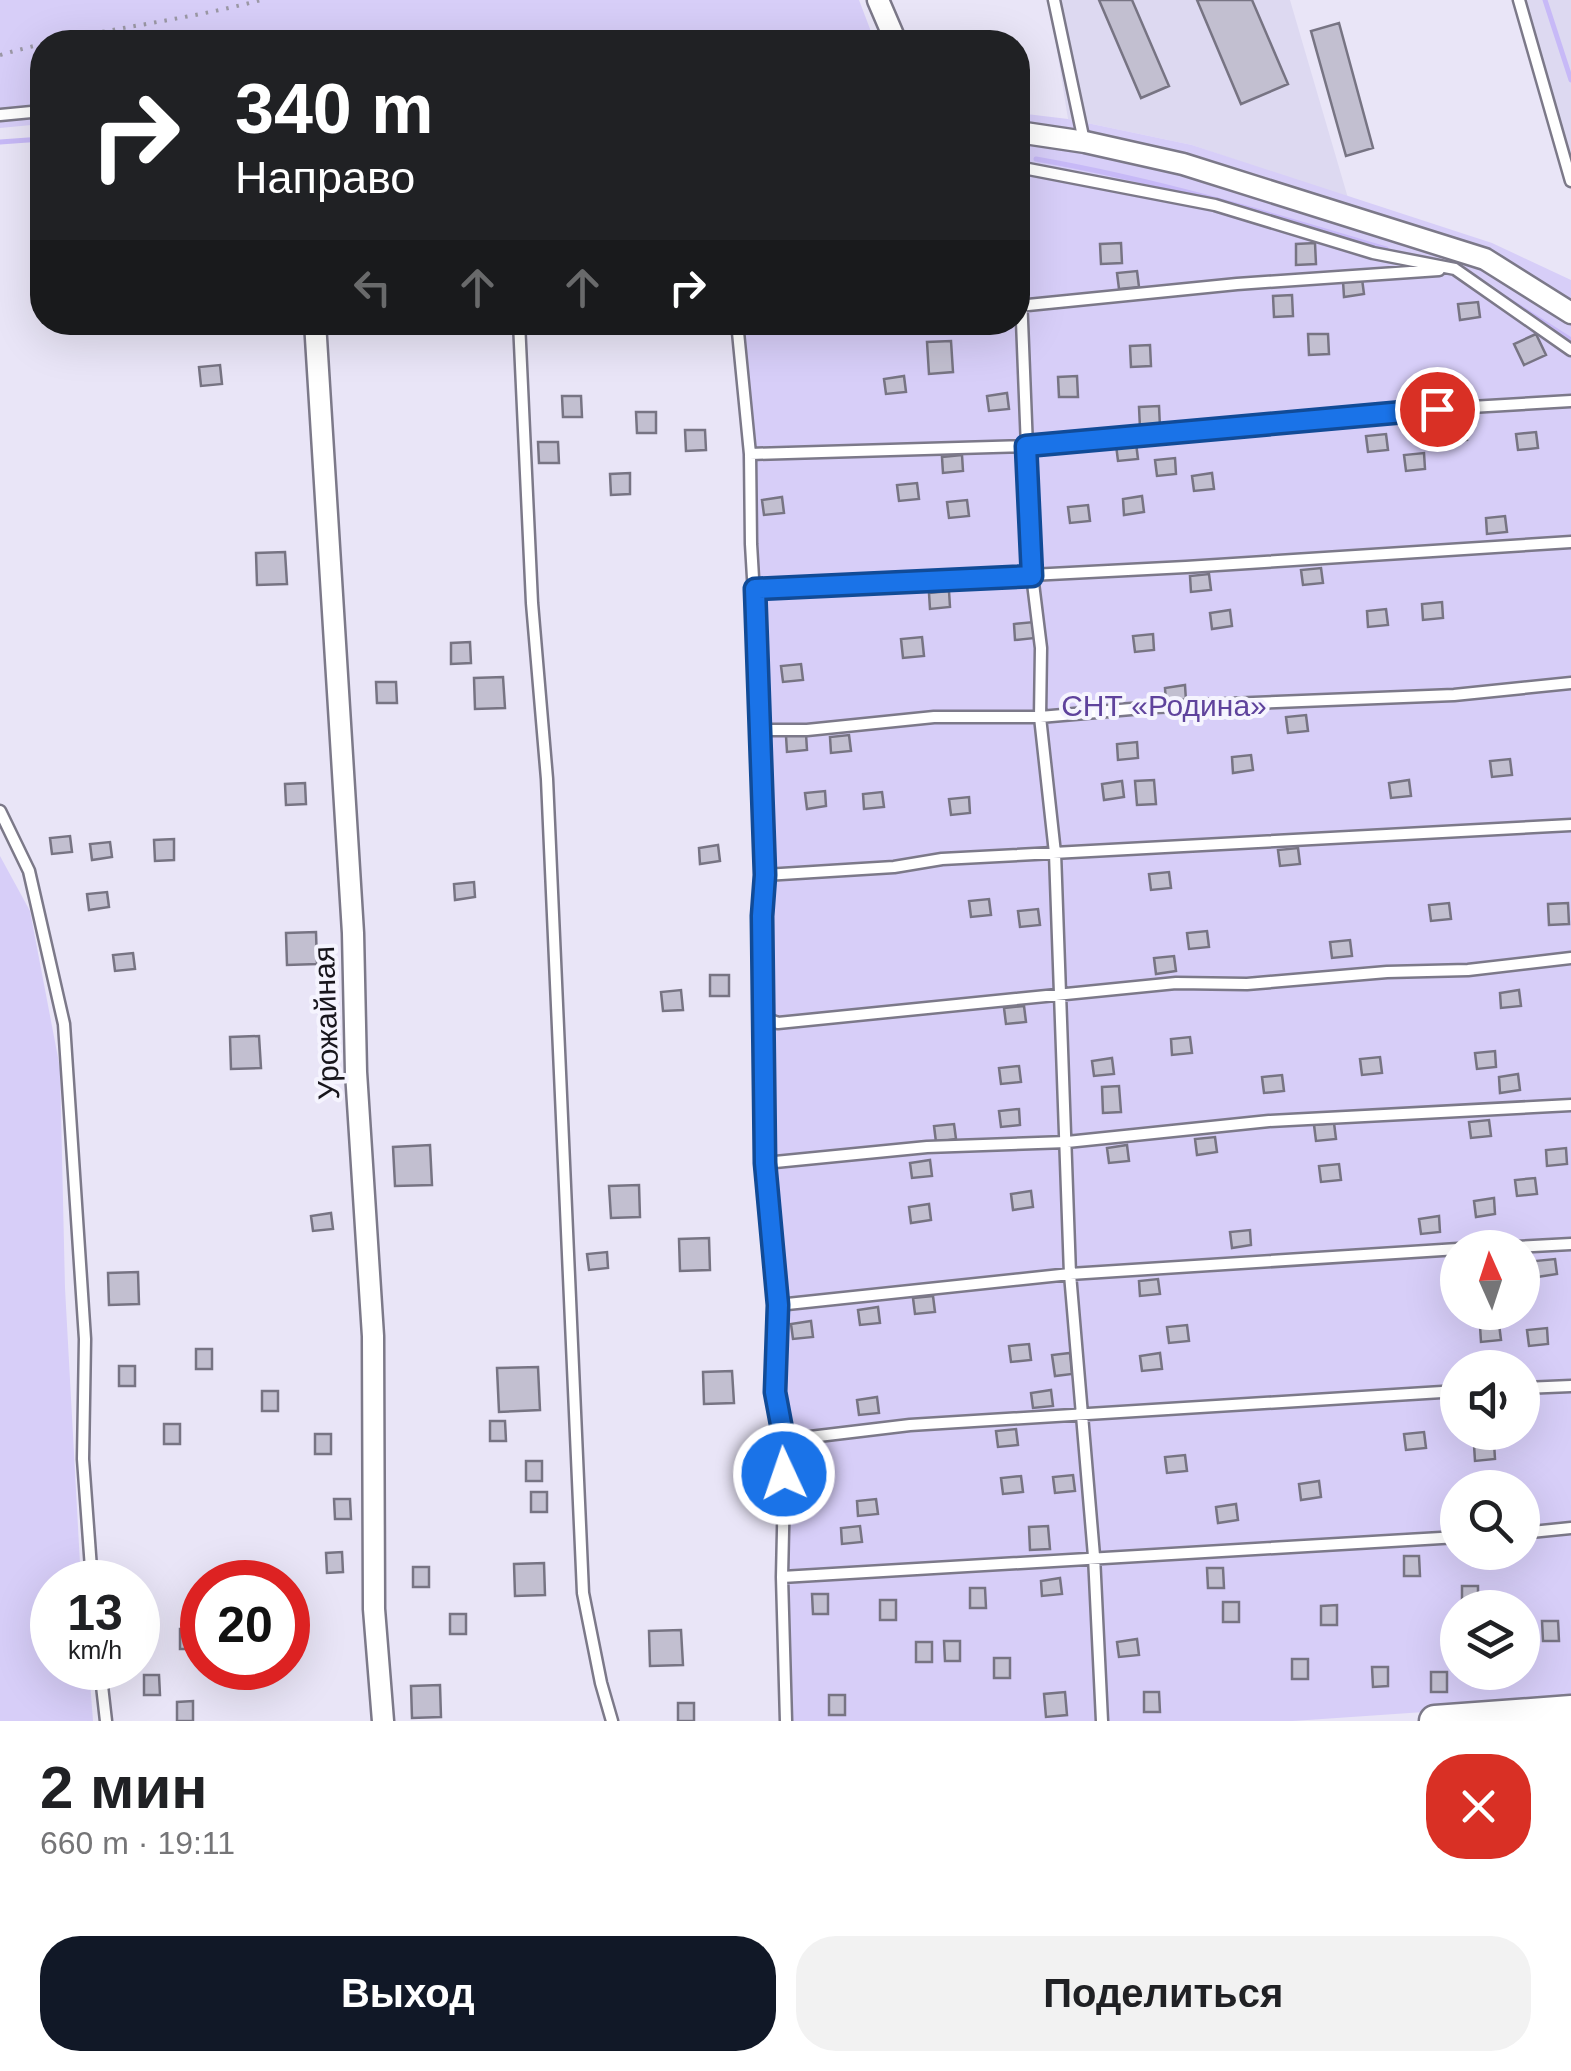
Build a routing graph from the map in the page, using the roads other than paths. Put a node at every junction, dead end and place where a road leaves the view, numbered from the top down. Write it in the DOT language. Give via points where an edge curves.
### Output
graph roads {
  1 [pos="878,0"];
  2 [pos="1054,0"];
  3 [pos="1519,0"];
  4 [pos="891,30"];
  5 [pos="30,112"];
  6 [pos="0,115"];
  7 [pos="1030,134"];
  8 [pos="1084,142"];
  9 [pos="1030,169"];
  10 [pos="1571,181"];
  11 [pos="1456,268"];
  12 [pos="1030,305"];
  13 [pos="1571,314"];
  14 [pos="315,335"];
  15 [pos="520,335"];
  16 [pos="738,335"];
  17 [pos="1020,335"];
  18 [pos="1571,350"];
  19 [pos="1571,401"];
  20 [pos="1026,446"];
  21 [pos="750,454"];
  22 [pos="1571,542"];
  23 [pos="1032,576"];
  24 [pos="755,589"];
  25 [pos="1571,684"];
  26 [pos="1040,716"];
  27 [pos="762,730"];
  28 [pos="0,811"];
  29 [pos="1571,825"];
  30 [pos="1056,853"];
  31 [pos="765,875"];
  32 [pos="1571,958"];
  33 [pos="1062,993"];
  34 [pos="765,1018"];
  35 [pos="1571,1105"];
  36 [pos="1067,1142"];
  37 [pos="765,1163"];
  38 [pos="1571,1244"];
  39 [pos="1540,1246"];
  40 [pos="1440,1251"];
  41 [pos="1070,1274"];
  42 [pos="778,1305"];
  43 [pos="1571,1386"];
  44 [pos="1540,1387"];
  45 [pos="1440,1392"];
  46 [pos="1083,1412"];
  47 [pos="784,1440"];
  48 [pos="1571,1528"];
  49 [pos="1540,1531"];
  50 [pos="1440,1538"];
  51 [pos="1094,1556"];
  52 [pos="90,1560"];
  53 [pos="782,1577"];
  54 [pos="102,1690"];
  55 [pos="1571,1711"];
  56 [pos="1512,1718"];
  57 [pos="106,1721"];
  58 [pos="383,1721"];
  59 [pos="612,1721"];
  60 [pos="786,1721"];
  61 [pos="1102,1721"];
  62 [pos="1435,1721"];
  1 -- 4 [label="street"];
  2 -- 8 [label="lane"];
  3 -- 10 [label="lane"];
  5 -- 6 [label="lane"];
  7 -- 8 [label="street"];
  8 -- 13 [label="street" via="1184,164 1485,259"];
  9 -- 11 [label="lane" via="1215,205 1373,253"];
  11 -- 12 [label="lane"];
  11 -- 18 [label="lane"];
  14 -- 58 [label="street, Урожайная" via="373,1336 374,1610"];
  15 -- 59 [label="lane" via="548,780 583,1592"];
  16 -- 21 [label="lane"];
  17 -- 20 [label="lane"];
  19 -- 20 [label="lane"];
  20 -- 21 [label="lane"];
  20 -- 23 [label="lane"];
  21 -- 24 [label="lane"];
  22 -- 23 [label="lane"];
  23 -- 24 [label="lane"];
  23 -- 26 [label="lane"];
  24 -- 27 [label="lane"];
  25 -- 26 [label="lane"];
  26 -- 27 [label="lane"];
  26 -- 30 [label="lane"];
  27 -- 31 [label="lane"];
  28 -- 52 [label="lane" via="29,871 64,1024 85,1339"];
  29 -- 30 [label="lane"];
  30 -- 31 [label="lane"];
  30 -- 33 [label="lane"];
  31 -- 34 [label="lane"];
  32 -- 33 [label="lane"];
  33 -- 34 [label="lane" via="778,1023"];
  33 -- 36 [label="lane"];
  34 -- 37 [label="lane"];
  35 -- 36 [label="lane" via="1269,1121"];
  36 -- 37 [label="lane"];
  36 -- 41 [label="lane"];
  37 -- 42 [label="lane"];
  38 -- 39 [label="lane"];
  40 -- 41 [label="lane"];
  41 -- 42 [label="lane"];
  41 -- 46 [label="lane"];
  42 -- 47 [label="lane" via="775,1392"];
  43 -- 44 [label="lane"];
  45 -- 46 [label="lane"];
  46 -- 47 [label="lane"];
  46 -- 51 [label="lane"];
  47 -- 53 [label="lane"];
  48 -- 49 [label="lane"];
  50 -- 51 [label="lane"];
  51 -- 53 [label="lane"];
  51 -- 61 [label="lane"];
  53 -- 60 [label="lane"];
  54 -- 57 [label="lane"];
  55 -- 56 [label="street"];
  56 -- 62 [label="street"];
}
